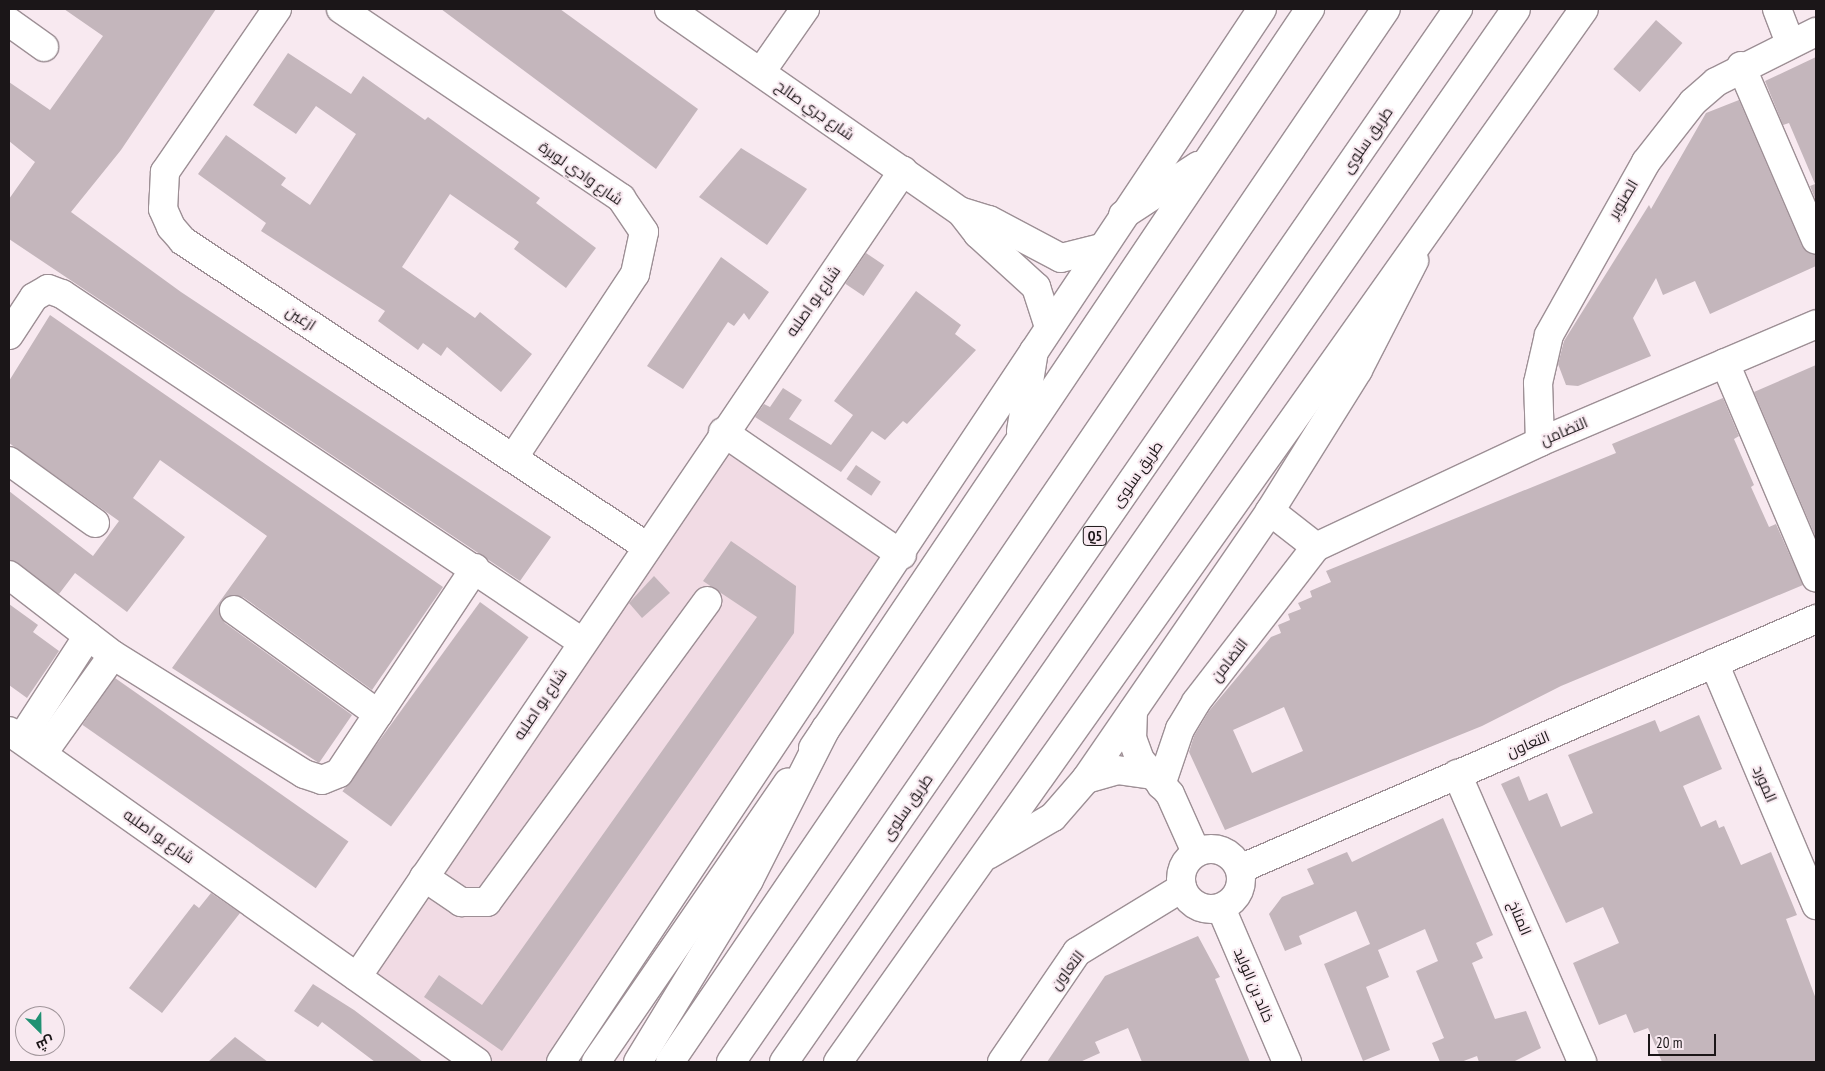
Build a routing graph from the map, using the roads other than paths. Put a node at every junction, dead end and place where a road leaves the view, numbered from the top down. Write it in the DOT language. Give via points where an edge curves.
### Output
graph roads {
  1 [pos="277,9"];
  2 [pos="341,9"];
  3 [pos="669,9"];
  4 [pos="805,9"];
  5 [pos="1262,9"];
  6 [pos="1310,9"];
  7 [pos="1386,9"];
  8 [pos="1458,9"];
  9 [pos="1516,9"];
  10 [pos="1584,9"];
  11 [pos="1777,9"];
  12 [pos="9,22"];
  13 [pos="1816,32"];
  14 [pos="1790,43"];
  15 [pos="44,47"];
  16 [pos="1741,66"];
  17 [pos="761,72"];
  18 [pos="1208,159"];
  19 [pos="903,171"];
  20 [pos="961,212"];
  21 [pos="1123,215"];
  22 [pos="1429,228"];
  23 [pos="1816,240"];
  24 [pos="1101,248"];
  25 [pos="1816,324"];
  26 [pos="1049,327"];
  27 [pos="9,336"];
  28 [pos="1034,351"];
  29 [pos="1725,363"];
  30 [pos="723,432"];
  31 [pos="1019,440"];
  32 [pos="1540,442"];
  33 [pos="514,457"];
  34 [pos="9,462"];
  35 [pos="1270,511"];
  36 [pos="95,523"];
  37 [pos="646,546"];
  38 [pos="1316,547"];
  39 [pos="902,555"];
  40 [pos="475,568"];
  41 [pos="9,575"];
  42 [pos="1816,577"];
  43 [pos="707,601"];
  44 [pos="234,610"];
  45 [pos="1816,619"];
  46 [pos="88,636"];
  47 [pos="582,642"];
  48 [pos="113,655"];
  49 [pos="1714,663"];
  50 [pos="1132,711"];
  51 [pos="378,714"];
  52 [pos="826,728"];
  53 [pos="15,735"];
  54 [pos="43,753"];
  55 [pos="1457,774"];
  56 [pos="1086,779"];
  57 [pos="1156,780"];
  58 [pos="1196,852"];
  59 [pos="988,855"];
  60 [pos="1240,869"];
  61 [pos="424,877"];
  62 [pos="1182,888"];
  63 [pos="1816,905"];
  64 [pos="1221,908"];
  65 [pos="357,977"];
  66 [pos="477,1062"];
  67 [pos="561,1062"];
  68 [pos="596,1062"];
  69 [pos="638,1062"];
  70 [pos="670,1062"];
  71 [pos="731,1062"];
  72 [pos="784,1062"];
  73 [pos="838,1062"];
  74 [pos="1002,1062"];
  75 [pos="1287,1062"];
  76 [pos="1582,1062"];
  1 -- 33 [label="main road, ازغين" via="165,172 163,209 171,227 183,241"];
  2 -- 33 [label="main road, شارع وادي لوبرة" via="621,198 644,232 635,274"];
  3 -- 17 [label="main road, شارع جري صالح"];
  4 -- 17 [label="main road"];
  5 -- 21 [label="main road"];
  6 -- 18 [label="main road"];
  7 -- 70 [label="main road"];
  8 -- 71 [label="main road, طريق سلوى / Q5"];
  9 -- 72 [label="main road"];
  10 -- 22 [label="main road"];
  11 -- 14 [label="main road"];
  12 -- 15 [label="main road"];
  13 -- 14 [label="main road, الصنوبر"];
  14 -- 16 [label="main road, الصنوبر"];
  16 -- 23 [label="main road"];
  16 -- 32 [label="main road, الصنوبر" via="1693,102 1677,121 1646,162 1592,253 1549,335 1540,362"];
  17 -- 19 [label="main road, شارع جري صالح"];
  18 -- 21 [label="main road"];
  18 -- 31 [label="main road"];
  19 -- 20 [label="main road, شارع جري صالح"];
  19 -- 30 [label="main road, شارع بو اصلبه"];
  20 -- 24 [label="main road, شارع جري صالح" via="989,220 1060,258"];
  20 -- 26 [label="main road, شارع جري صالح" via="978,234 1036,287"];
  21 -- 24 [label="main road"];
  22 -- 35 [label="main road" via="1358,370"];
  22 -- 59 [label="main road"];
  24 -- 26 [label="main road"];
  25 -- 29 [label="main road, التضامن"];
  26 -- 28 [label="main road"];
  27 -- 40 [label="main road" via="34,297 48,289 62,294"];
  28 -- 31 [label="main road"];
  28 -- 39 [label="main road"];
  29 -- 32 [label="main road, التضامن"];
  29 -- 42 [label="main road"];
  30 -- 37 [label="main road, شارع بو اصلبه"];
  30 -- 39 [label="main road"];
  31 -- 52 [label="main road"];
  32 -- 38 [label="main road, التضامن"];
  33 -- 37 [label="main road, ازغين"];
  34 -- 36 [label="main road"];
  35 -- 38 [label="main road"];
  35 -- 50 [label="main road"];
  37 -- 47 [label="main road, شارع بو اصلبه"];
  38 -- 57 [label="main road, التضامن" via="1196,702"];
  39 -- 67 [label="main road"];
  40 -- 47 [label="main road"];
  40 -- 51 [label="main road"];
  41 -- 46 [label="main road"];
  43 -- 61 [label="main road" via="487,902 461,902"];
  44 -- 51 [label="main road"];
  45 -- 49 [label="main road, التعاون"];
  46 -- 48 [label="main road"];
  46 -- 53 [label="main road"];
  47 -- 61 [label="main road, شارع بو اصلبه"];
  48 -- 51 [label="main road" via="304,774 322,780 339,773"];
  48 -- 54 [label="main road"];
  49 -- 55 [label="main road, التعاون"];
  49 -- 63 [label="main road, المورد"];
  50 -- 56 [label="main road"];
  50 -- 57 [label="main road" via="1132,738"];
  52 -- 68 [label="main road"];
  52 -- 69 [label="main road" via="749,880"];
  53 -- 54 [label="main road, شارع بو اصلبه"];
  54 -- 65 [label="main road, شارع بو اصلبه"];
  55 -- 60 [label="main road, التعاون"];
  55 -- 76 [label="main road, المناخ"];
  56 -- 57 [label="main road" via="1117,770"];
  56 -- 59 [label="main road" via="1053,817"];
  57 -- 58 [label="main road" via="1178,808"];
  58 -- 60 [label="main road" via="1222,850"];
  58 -- 62 [label="main road" via="1184,865"];
  59 -- 73 [label="main road"];
  60 -- 64 [label="main road" via="1237,894"];
  61 -- 65 [label="main road, شارع بو اصلبه"];
  62 -- 64 [label="main road" via="1197,906"];
  62 -- 74 [label="main road, التعاون" via="1077,952"];
  64 -- 75 [label="main road, خالد بن الوليد"];
  65 -- 66 [label="main road, شارع بو اصلبه"];
}
